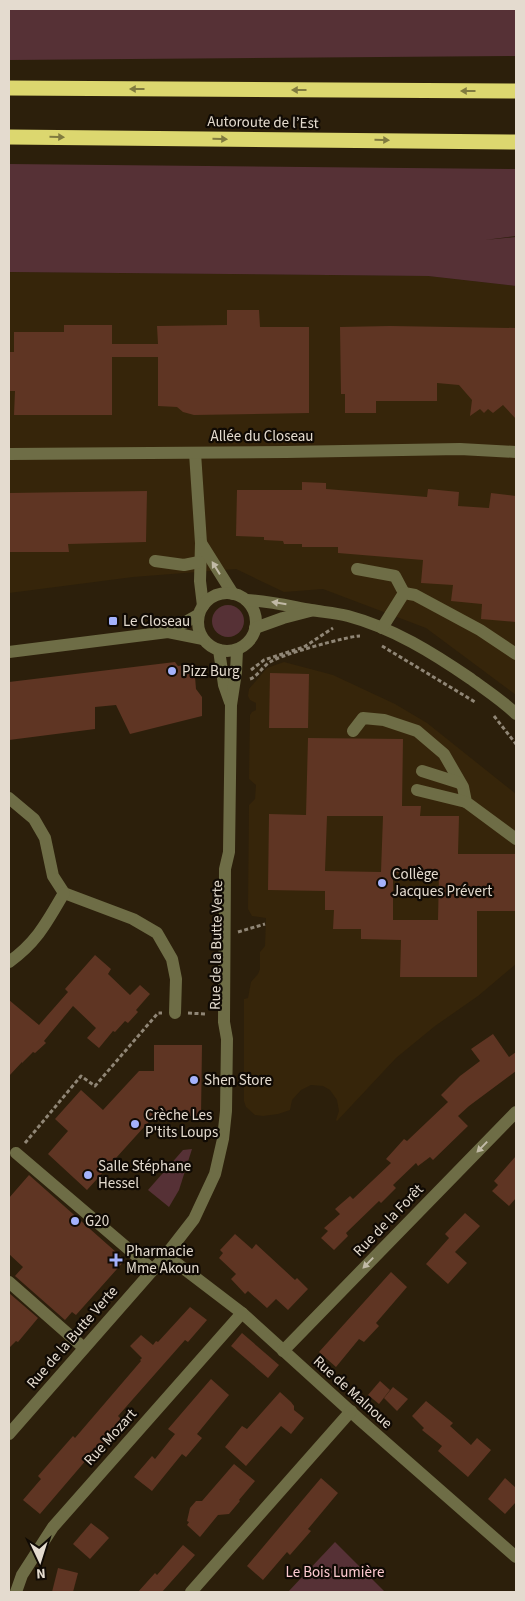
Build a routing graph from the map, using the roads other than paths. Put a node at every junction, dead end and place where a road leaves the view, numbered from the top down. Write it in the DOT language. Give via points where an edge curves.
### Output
graph roads {
  1 [pos="9,88"];
  2 [pos="516,91"];
  3 [pos="9,137"];
  4 [pos="516,142"];
  5 [pos="516,452"];
  6 [pos="195,453"];
  7 [pos="9,454"];
  8 [pos="201,542"];
  9 [pos="155,561"];
  10 [pos="199,562"];
  11 [pos="357,569"];
  12 [pos="404,593"];
  13 [pos="233,594"];
  14 [pos="246,600"];
  15 [pos="201,610"];
  16 [pos="312,610"];
  17 [pos="255,628"];
  18 [pos="382,628"];
  19 [pos="168,632"];
  20 [pos="203,639"];
  21 [pos="9,649"];
  22 [pos="219,650"];
  23 [pos="237,650"];
  24 [pos="516,654"];
  25 [pos="230,705"];
  26 [pos="515,710"];
  27 [pos="353,731"];
  28 [pos="422,771"];
  29 [pos="460,783"];
  30 [pos="418,790"];
  31 [pos="9,798"];
  32 [pos="466,802"];
  33 [pos="516,839"];
  34 [pos="64,893"];
  35 [pos="9,962"];
  36 [pos="175,1013"];
  37 [pos="516,1112"];
  38 [pos="16,1153"];
  39 [pos="166,1255"];
  40 [pos="153,1270"];
  41 [pos="9,1282"];
  42 [pos="242,1313"];
  43 [pos="84,1348"];
  44 [pos="283,1351"];
  45 [pos="351,1411"];
  46 [pos="9,1434"];
  47 [pos="514,1549"];
  48 [pos="16,1592"];
  49 [pos="191,1592"];
  2 -- 1 [label="highway, one-way"];
  3 -- 4 [label="highway, Autoroute de l’Est, one-way"];
  5 -- 6 [label="street, Allée du Closeau" via="460,449"];
  6 -- 7 [label="street, Allée du Closeau"];
  6 -- 8 [label="street"];
  8 -- 10 [label="street"];
  13 -- 8 [label="street, one-way"];
  9 -- 10 [label="street" via="184,565"];
  10 -- 15 [label="street"];
  11 -- 12 [label="street" via="395,576"];
  12 -- 18 [label="street"];
  12 -- 24 [label="street" via="415,595 480,630"];
  13 -- 14 [label="street"];
  13 -- 15 [label="street" via="211,598"];
  16 -- 14 [label="street, one-way"];
  14 -- 17 [label="street" via="254,613"];
  15 -- 19 [label="street"];
  15 -- 20 [label="street" via="198,627"];
  16 -- 17 [label="street"];
  16 -- 18 [label="street" via="350,616"];
  17 -- 23 [label="street" via="252,637"];
  18 -- 26 [label="street" via="439,657"];
  19 -- 20 [label="street"];
  19 -- 21 [label="street"];
  20 -- 22 [label="street"];
  22 -- 23 [label="street"];
  22 -- 25 [label="street, Rue de la Butte Verte"];
  23 -- 25 [label="street, Rue de la Butte Verte"];
  25 -- 39 [label="street, Rue de la Butte Verte" via="231,1022 227,1038 223,1139 216,1174 194,1219"];
  27 -- 29 [label="street" via="363,718 384,720 417,731 444,754"];
  28 -- 29 [label="street"];
  29 -- 32 [label="street"];
  30 -- 32 [label="street"];
  31 -- 34 [label="street" via="34,819 44,838 53,876"];
  32 -- 33 [label="street"];
  34 -- 35 [label="street" via="40,933"];
  34 -- 36 [label="street" via="133,919 157,933 172,959 176,979"];
  37 -- 44 [label="street, Rue de la Forêt, one-way"];
  38 -- 40 [label="street"];
  39 -- 40 [label="street, Rue de la Butte Verte"];
  39 -- 42 [label="street, Rue de Malnoue"];
  40 -- 43 [label="street, Rue de la Butte Verte"];
  41 -- 43 [label="street"];
  42 -- 44 [label="street, Rue de Malnoue"];
  42 -- 48 [label="street, Rue Mozart" via="53,1527 22,1575"];
  43 -- 46 [label="street, Rue de la Butte Verte"];
  44 -- 45 [label="street, Rue de Malnoue"];
  45 -- 47 [label="street, Rue de Malnoue"];
  45 -- 49 [label="street"];
}
